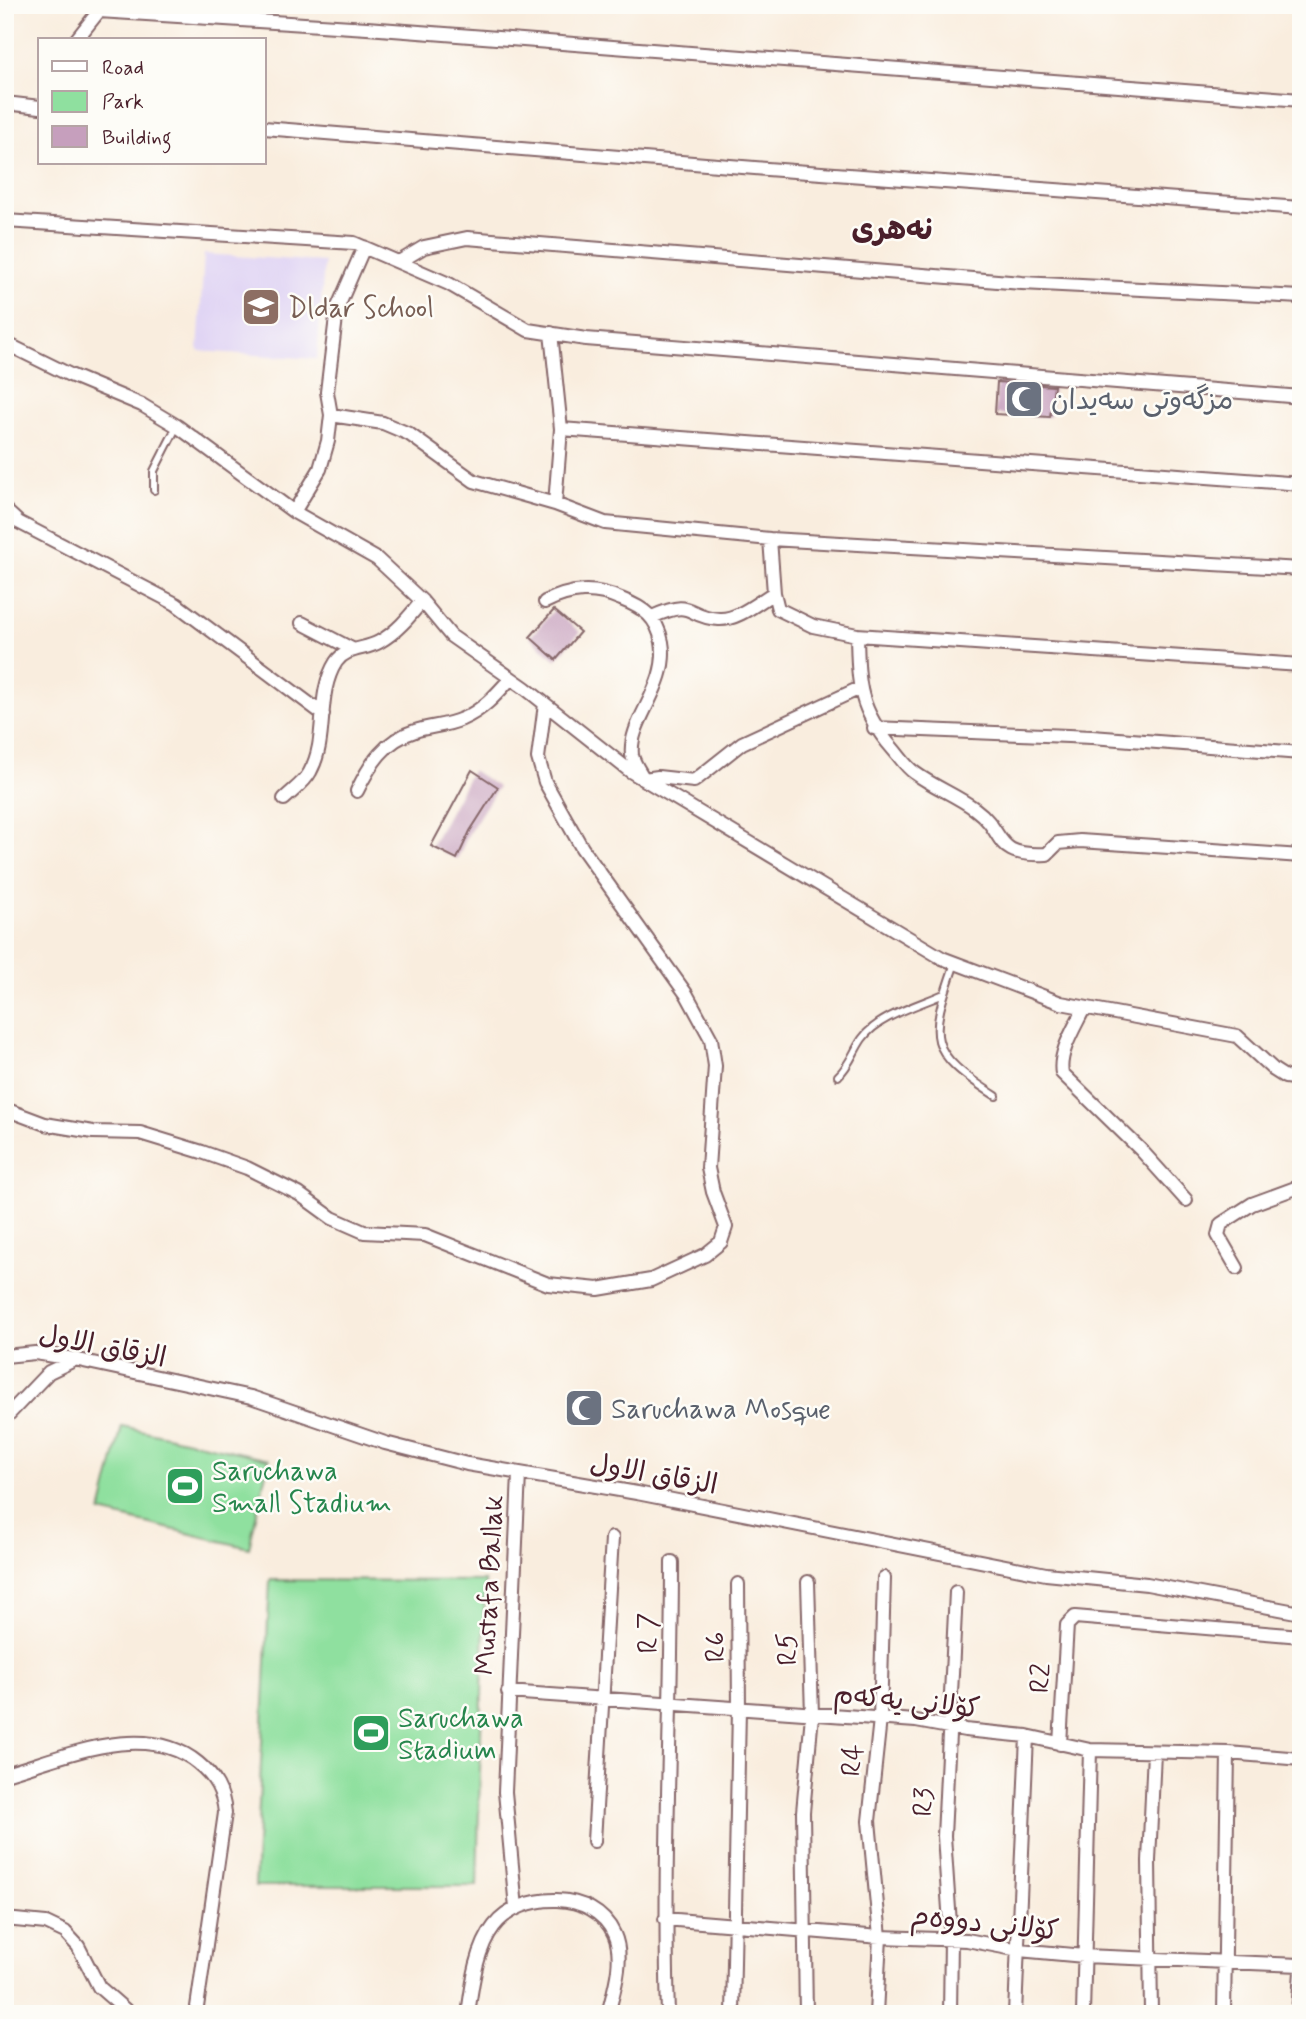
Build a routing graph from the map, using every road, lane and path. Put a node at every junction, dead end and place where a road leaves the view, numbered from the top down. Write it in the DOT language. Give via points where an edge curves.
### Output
graph roads {
  1 [pos="99,8"];
  2 [pos="77,38"];
  3 [pos="1301,100"];
  4 [pos="5,103"];
  5 [pos="38,107"];
  6 [pos="266,128"];
  7 [pos="1301,208"];
  8 [pos="5,221"];
  9 [pos="364,247"];
  10 [pos="399,262"];
  11 [pos="1301,297"];
  12 [pos="551,333"];
  13 [pos="5,343"];
  14 [pos="1301,397"];
  15 [pos="331,415"];
  16 [pos="177,426"];
  17 [pos="561,429"];
  18 [pos="1301,484"];
  19 [pos="154,490"];
  20 [pos="555,504"];
  21 [pos="5,510"];
  22 [pos="294,512"];
  23 [pos="771,539"];
  24 [pos="1301,569"];
  25 [pos="774,593"];
  26 [pos="422,601"];
  27 [pos="545,602"];
  28 [pos="652,617"];
  29 [pos="302,623"];
  30 [pos="857,635"];
  31 [pos="352,649"];
  32 [pos="1301,665"];
  33 [pos="511,678"];
  34 [pos="860,688"];
  35 [pos="545,704"];
  36 [pos="323,714"];
  37 [pos="874,727"];
  38 [pos="1301,753"];
  39 [pos="644,779"];
  40 [pos="357,791"];
  41 [pos="284,799"];
  42 [pos="1301,856"];
  43 [pos="955,963"];
  44 [pos="944,994"];
  45 [pos="1084,1008"];
  46 [pos="838,1076"];
  47 [pos="1301,1079"];
  48 [pos="996,1096"];
  49 [pos="5,1109"];
  50 [pos="1301,1186"];
  51 [pos="1186,1200"];
  52 [pos="1237,1268"];
  53 [pos="5,1356"];
  54 [pos="75,1360"];
  55 [pos="5,1418"];
  56 [pos="519,1474"];
  57 [pos="612,1538"];
  58 [pos="672,1562"];
  59 [pos="884,1578"];
  60 [pos="808,1582"];
  61 [pos="738,1584"];
  62 [pos="956,1592"];
  63 [pos="1301,1613"];
  64 [pos="1301,1636"];
  65 [pos="508,1692"];
  66 [pos="603,1697"];
  67 [pos="672,1703"];
  68 [pos="739,1710"];
  69 [pos="812,1715"];
  70 [pos="880,1718"];
  71 [pos="950,1727"];
  72 [pos="1027,1736"];
  73 [pos="1060,1744"];
  74 [pos="1090,1750"];
  75 [pos="1154,1752"];
  76 [pos="1228,1753"];
  77 [pos="1301,1759"];
  78 [pos="5,1774"];
  79 [pos="594,1841"];
  80 [pos="516,1908"];
  81 [pos="5,1919"];
  82 [pos="665,1919"];
  83 [pos="736,1925"];
  84 [pos="804,1930"];
  85 [pos="880,1937"];
  86 [pos="951,1939"];
  87 [pos="1018,1950"];
  88 [pos="1084,1956"];
  89 [pos="1151,1961"];
  90 [pos="1225,1964"];
  91 [pos="1301,1965"];
  92 [pos="1301,1971"];
  93 [pos="130,2014"];
  94 [pos="196,2014"];
  95 [pos="468,2014"];
  96 [pos="608,2014"];
  97 [pos="668,2014"];
  98 [pos="733,2014"];
  99 [pos="806,2014"];
  100 [pos="876,2014"];
  101 [pos="950,2014"];
  102 [pos="1015,2014"];
  103 [pos="1083,2014"];
  104 [pos="1151,2014"];
  105 [pos="1224,2014"];
  106 [pos="1298,2014"];
  1 -- 2 [label="street"];
  1 -- 3 [label="street"];
  4 -- 5 [label="street"];
  6 -- 7 [label="street"];
  8 -- 9 [label="street"];
  9 -- 10 [label="street"];
  9 -- 15 [label="street" via="337,309 327,392"];
  10 -- 11 [label="street" via="424,247 467,238 1022,283"];
  10 -- 12 [label="street" via="450,284 528,330"];
  12 -- 14 [label="street"];
  12 -- 17 [label="street"];
  13 -- 16 [label="street" via="142,405"];
  15 -- 20 [label="street" via="383,422 409,434 474,481"];
  15 -- 22 [label="street" via="320,470"];
  16 -- 19 [label="lane" via="154,471"];
  16 -- 22 [label="street"];
  17 -- 18 [label="street"];
  17 -- 20 [label="street"];
  20 -- 23 [label="street" via="605,523"];
  21 -- 36 [label="street" via="18,522 176,604"];
  22 -- 26 [label="street" via="377,559"];
  23 -- 24 [label="street"];
  23 -- 25 [label="street"];
  25 -- 28 [label="street" via="734,617 719,619 687,607 673,607"];
  25 -- 30 [label="street" via="778,609 790,617"];
  26 -- 31 [label="street" via="398,630 376,644"];
  26 -- 33 [label="street" via="451,636"];
  27 -- 28 [label="street" via="567,591 587,589 635,604"];
  28 -- 39 [label="street" via="659,625 664,651 661,677 639,726 632,755"];
  29 -- 31 [label="street"];
  30 -- 32 [label="street"];
  30 -- 34 [label="street"];
  31 -- 36 [label="street" via="337,660 326,683"];
  33 -- 35 [label="street"];
  33 -- 40 [label="street" via="480,710 460,721 394,740 371,762"];
  34 -- 37 [label="street"];
  34 -- 39 [label="street" via="741,743 694,781"];
  35 -- 39 [label="street"];
  35 -- 49 [label="street" via="538,758 545,782 582,848 687,995 711,1039 715,1066 708,1168 726,1227 721,1242 705,1255 651,1280 598,1289 548,1284 425,1234 364,1231 332,1218 299,1194 247,1168 202,1152 140,1133 45,1124"];
  36 -- 41 [label="street" via="321,740 310,774"];
  37 -- 38 [label="street"];
  37 -- 42 [label="street" via="911,771 978,811 1002,844 1014,852 1047,853 1058,843 1080,841"];
  39 -- 43 [label="street"];
  43 -- 44 [label="lane"];
  43 -- 45 [label="street"];
  44 -- 46 [label="lane" via="875,1026"];
  44 -- 48 [label="lane" via="938,1045 961,1073"];
  45 -- 47 [label="street" via="1237,1036 1274,1070"];
  45 -- 51 [label="street" via="1066,1047 1062,1073"];
  50 -- 52 [label="street" via="1252,1204 1221,1224 1218,1236"];
  53 -- 54 [label="street, الزقاق الاول" via="35,1353"];
  54 -- 55 [label="street" via="49,1371"];
  54 -- 56 [label="street, الزقاق الاول" via="251,1397 412,1451"];
  56 -- 63 [label="street, الزقاق الاول" via="1046,1574 1147,1584"];
  56 -- 65 [label="street, Mustafa Ballak"];
  57 -- 66 [label="street"];
  58 -- 67 [label="street, R 7"];
  59 -- 70 [label="street, R4"];
  60 -- 69 [label="street, R5"];
  61 -- 68 [label="street, R6"];
  62 -- 71 [label="street, R3"];
  64 -- 73 [label="street, R2" via="1075,1617 1067,1625"];
  65 -- 66 [label="street, کۆلانی یەکەم"];
  65 -- 80 [label="street, Mustafa Ballak" via="505,1792"];
  66 -- 67 [label="street, کۆلانی یەکەم"];
  66 -- 79 [label="street"];
  67 -- 68 [label="street, کۆلانی یەکەم"];
  67 -- 82 [label="street, R 7"];
  68 -- 69 [label="street, کۆلانی یەکەم"];
  68 -- 83 [label="street, R6"];
  69 -- 70 [label="street, کۆلانی یەکەم"];
  69 -- 84 [label="street, R5" via="803,1812"];
  70 -- 71 [label="street, کۆلانی یەکەم"];
  70 -- 85 [label="street, R4" via="869,1821"];
  71 -- 72 [label="street, کۆلانی یەکەم"];
  71 -- 86 [label="street, R3" via="944,1836"];
  72 -- 73 [label="street, کۆلانی یەکەم"];
  72 -- 87 [label="street"];
  73 -- 74 [label="street, کۆلانی یەکەم"];
  74 -- 75 [label="street, کۆلانی یەکەم"];
  74 -- 88 [label="street"];
  75 -- 76 [label="street, کۆلانی یەکەم"];
  75 -- 89 [label="street"];
  76 -- 77 [label="street, کۆلانی یەکەم"];
  76 -- 90 [label="street"];
  78 -- 94 [label="street" via="101,1747 142,1742 176,1749 212,1776 222,1793 225,1813"];
  80 -- 95 [label="street" via="501,1919 486,1941"];
  80 -- 96 [label="street" via="546,1900 568,1902 608,1924 615,1935 618,1959"];
  81 -- 93 [label="street" via="46,1923 65,1932 99,1987"];
  82 -- 83 [label="street, کۆلانی دووەم"];
  82 -- 97 [label="street, R 7"];
  83 -- 84 [label="street, کۆلانی دووەم"];
  83 -- 98 [label="street, R6"];
  84 -- 85 [label="street, کۆلانی دووەم"];
  84 -- 99 [label="street, R5"];
  85 -- 86 [label="street, کۆلانی دووەم"];
  85 -- 100 [label="street, R4"];
  86 -- 87 [label="street, کۆلانی دووەم"];
  86 -- 101 [label="street, R3"];
  87 -- 88 [label="street, کۆلانی دووەم"];
  87 -- 102 [label="street"];
  88 -- 89 [label="street, کۆلانی دووەم"];
  88 -- 103 [label="street"];
  89 -- 90 [label="street, کۆلانی دووەم"];
  89 -- 104 [label="street"];
  90 -- 91 [label="street, کۆلانی دووەم"];
  90 -- 105 [label="street"];
  92 -- 106 [label="street"];
}
